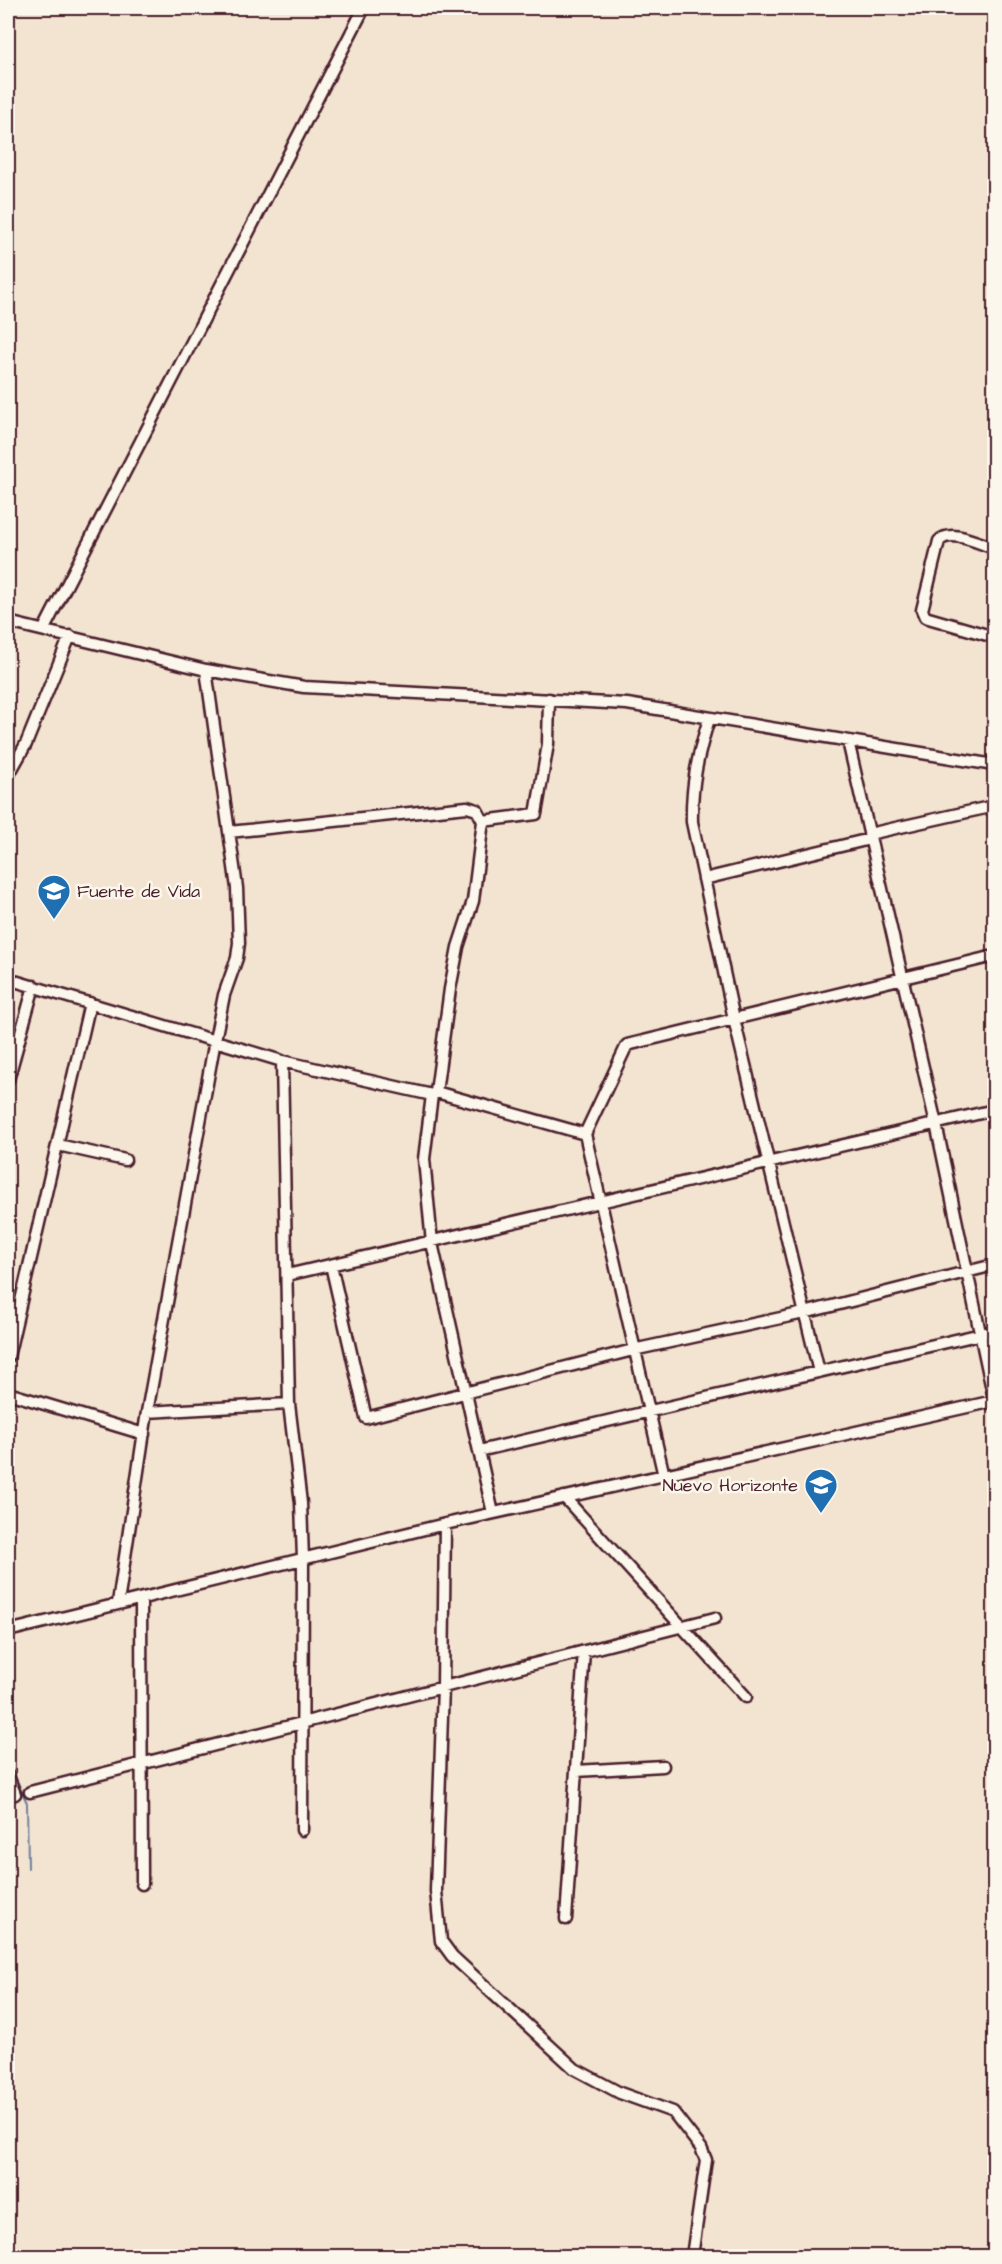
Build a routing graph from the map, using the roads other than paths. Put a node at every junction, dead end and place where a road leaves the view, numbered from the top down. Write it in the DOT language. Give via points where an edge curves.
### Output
graph roads {
  1 [pos="364,8"];
  2 [pos="994,548"];
  3 [pos="8,622"];
  4 [pos="44,629"];
  5 [pos="70,636"];
  6 [pos="994,637"];
  7 [pos="206,670"];
  8 [pos="549,699"];
  9 [pos="709,719"];
  10 [pos="848,741"];
  11 [pos="994,765"];
  12 [pos="8,776"];
  13 [pos="994,806"];
  14 [pos="483,821"];
  15 [pos="229,831"];
  16 [pos="870,836"];
  17 [pos="704,879"];
  18 [pos="994,956"];
  19 [pos="8,979"];
  20 [pos="902,979"];
  21 [pos="34,986"];
  22 [pos="90,1003"];
  23 [pos="734,1019"];
  24 [pos="215,1040"];
  25 [pos="282,1061"];
  26 [pos="8,1080"];
  27 [pos="434,1094"];
  28 [pos="994,1110"];
  29 [pos="936,1124"];
  30 [pos="585,1134"];
  31 [pos="58,1145"];
  32 [pos="125,1160"];
  33 [pos="768,1163"];
  34 [pos="601,1203"];
  35 [pos="432,1243"];
  36 [pos="331,1265"];
  37 [pos="994,1265"];
  38 [pos="968,1271"];
  39 [pos="287,1275"];
  40 [pos="804,1313"];
  41 [pos="994,1331"];
  42 [pos="982,1334"];
  43 [pos="633,1350"];
  44 [pos="8,1357"];
  45 [pos="819,1372"];
  46 [pos="465,1391"];
  47 [pos="8,1394"];
  48 [pos="994,1400"];
  49 [pos="289,1404"];
  50 [pos="147,1412"];
  51 [pos="648,1412"];
  52 [pos="144,1434"];
  53 [pos="479,1451"];
  54 [pos="664,1476"];
  55 [pos="564,1497"];
  56 [pos="493,1513"];
  57 [pos="445,1524"];
  58 [pos="303,1559"];
  59 [pos="141,1599"];
  60 [pos="118,1603"];
  61 [pos="716,1618"];
  62 [pos="680,1627"];
  63 [pos="8,1631"];
  64 [pos="584,1651"];
  65 [pos="443,1687"];
  66 [pos="746,1697"];
  67 [pos="302,1723"];
  68 [pos="142,1764"];
  69 [pos="663,1766"];
  70 [pos="576,1771"];
  71 [pos="8,1776"];
  72 [pos="30,1792"];
  73 [pos="15,1794"];
  74 [pos="302,1830"];
  75 [pos="142,1884"];
  76 [pos="566,1919"];
  77 [pos="692,2256"];
  1 -- 4 [label="street"];
  2 -- 6 [label="street" via="953,536 943,537 922,610 925,617"];
  3 -- 4 [label="street"];
  4 -- 5 [label="street"];
  5 -- 7 [label="street"];
  5 -- 12 [label="street" via="26,744"];
  7 -- 8 [label="street" via="304,687"];
  7 -- 15 [label="street"];
  8 -- 9 [label="street" via="627,704"];
  8 -- 14 [label="street" via="549,744 537,814"];
  9 -- 10 [label="street"];
  9 -- 17 [label="street" via="692,792 692,822"];
  10 -- 11 [label="street"];
  10 -- 16 [label="street"];
  13 -- 16 [label="street"];
  14 -- 15 [label="street" via="477,810 467,807"];
  14 -- 27 [label="street" via="473,901 450,989"];
  15 -- 24 [label="street" via="239,943"];
  16 -- 17 [label="street"];
  16 -- 20 [label="street"];
  17 -- 23 [label="street"];
  18 -- 20 [label="street"];
  19 -- 21 [label="street"];
  20 -- 23 [label="street"];
  20 -- 29 [label="street"];
  21 -- 22 [label="street"];
  21 -- 26 [label="street"];
  22 -- 24 [label="street"];
  22 -- 31 [label="street"];
  23 -- 30 [label="street" via="627,1045"];
  23 -- 33 [label="street"];
  24 -- 25 [label="street"];
  24 -- 50 [label="street"];
  25 -- 27 [label="street"];
  25 -- 39 [label="street"];
  27 -- 30 [label="street"];
  27 -- 35 [label="street" via="424,1159"];
  28 -- 29 [label="street"];
  29 -- 33 [label="street"];
  29 -- 38 [label="street"];
  30 -- 34 [label="street"];
  31 -- 32 [label="street"];
  31 -- 44 [label="street"];
  33 -- 34 [label="street"];
  33 -- 40 [label="street"];
  34 -- 35 [label="street"];
  34 -- 43 [label="street"];
  35 -- 36 [label="street"];
  35 -- 46 [label="street"];
  36 -- 39 [label="street"];
  36 -- 46 [label="street" via="366,1418"];
  37 -- 38 [label="street"];
  38 -- 40 [label="street"];
  38 -- 42 [label="street"];
  39 -- 49 [label="street"];
  40 -- 43 [label="street"];
  40 -- 45 [label="street"];
  41 -- 42 [label="street"];
  42 -- 45 [label="street"];
  42 -- 48 [label="street"];
  43 -- 46 [label="street"];
  43 -- 51 [label="street"];
  45 -- 51 [label="street"];
  46 -- 53 [label="street"];
  47 -- 52 [label="street"];
  48 -- 54 [label="street"];
  49 -- 50 [label="street"];
  49 -- 58 [label="street" via="301,1503"];
  50 -- 52 [label="street"];
  51 -- 53 [label="street"];
  51 -- 54 [label="street"];
  52 -- 60 [label="street"];
  53 -- 56 [label="street"];
  54 -- 55 [label="street"];
  55 -- 56 [label="street"];
  55 -- 62 [label="street"];
  56 -- 57 [label="street"];
  57 -- 58 [label="street"];
  57 -- 65 [label="street"];
  58 -- 59 [label="street"];
  58 -- 67 [label="street"];
  59 -- 60 [label="street"];
  59 -- 68 [label="street"];
  60 -- 63 [label="street"];
  61 -- 62 [label="street"];
  62 -- 64 [label="street"];
  62 -- 66 [label="street"];
  64 -- 65 [label="street"];
  64 -- 70 [label="street"];
  65 -- 67 [label="street"];
  65 -- 77 [label="street" via="436,1891 441,1941 452,1956 575,2069 620,2093 672,2112 687,2130 706,2160"];
  67 -- 68 [label="street"];
  67 -- 74 [label="street"];
  68 -- 72 [label="street"];
  68 -- 75 [label="street"];
  69 -- 70 [label="street"];
  70 -- 76 [label="street"];
  71 -- 73 [label="street"];
}
